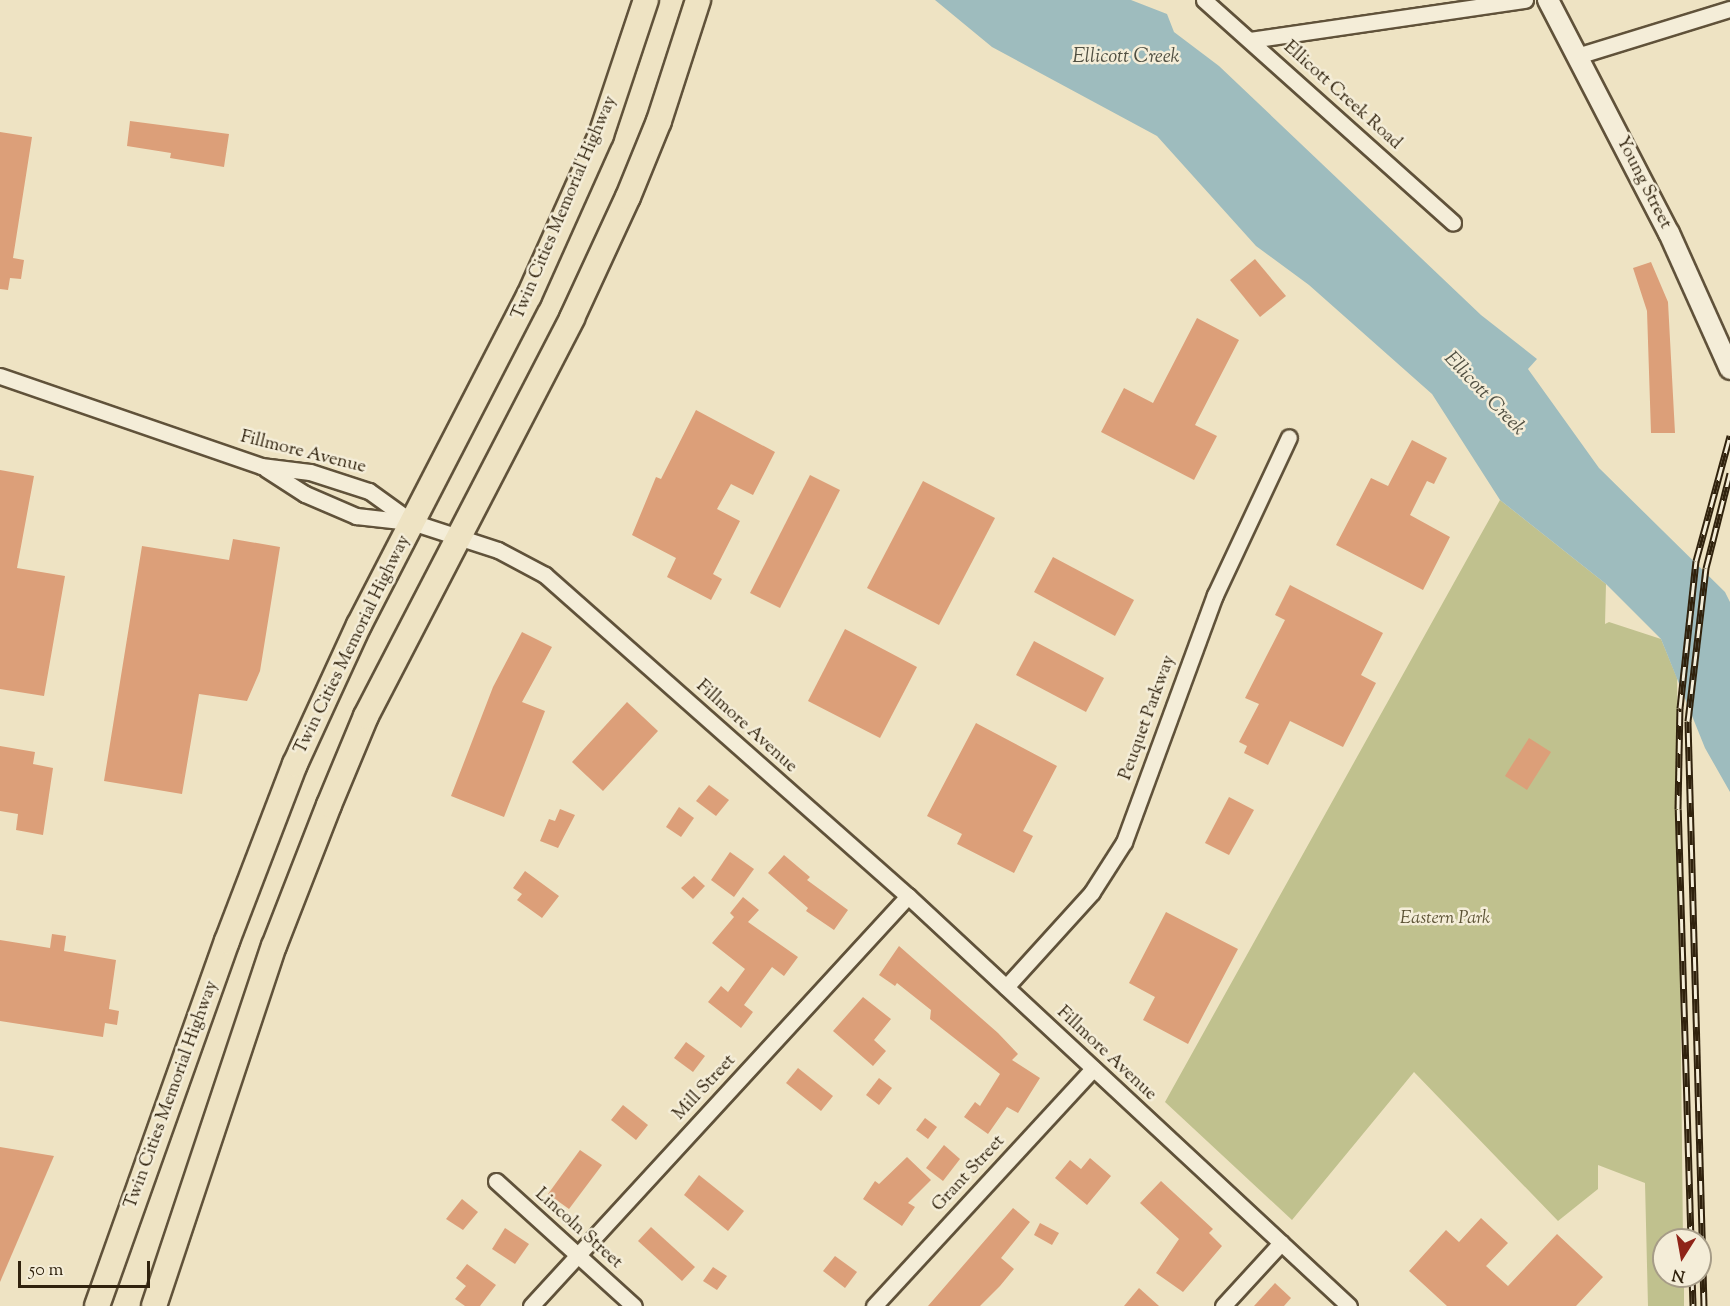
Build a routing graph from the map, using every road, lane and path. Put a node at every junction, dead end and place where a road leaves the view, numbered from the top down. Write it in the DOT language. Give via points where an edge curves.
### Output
graph roads {
  1 [pos="646,0"];
  2 [pos="698,0"];
  3 [pos="1204,0"];
  4 [pos="1525,0"];
  5 [pos="1548,0"];
  6 [pos="1730,9"];
  7 [pos="1250,40"];
  8 [pos="1577,56"];
  9 [pos="1453,223"];
  10 [pos="1730,369"];
  11 [pos="0,376"];
  12 [pos="1289,437"];
  13 [pos="261,466"];
  14 [pos="412,522"];
  15 [pos="458,537"];
  16 [pos="908,896"];
  17 [pos="1006,987"];
  18 [pos="1093,1069"];
  19 [pos="496,1181"];
  20 [pos="1281,1244"];
  21 [pos="578,1255"];
  22 [pos="97,1306"];
  23 [pos="154,1306"];
  24 [pos="531,1306"];
  25 [pos="634,1306"];
  26 [pos="874,1306"];
  27 [pos="1223,1306"];
  28 [pos="1349,1306"];
  1 -- 14 [label="main road, Twin Cities Memorial Highway" via="601,135 529,296"];
  2 -- 15 [label="main road" via="659,121 628,197 572,318"];
  3 -- 7 [label="street, Ellicott Creek Road"];
  4 -- 7 [label="street"];
  5 -- 8 [label="street, Young Street"];
  6 -- 8 [label="street"];
  7 -- 9 [label="street, Ellicott Creek Road"];
  8 -- 10 [label="street, Young Street" via="1669,233"];
  11 -- 13 [label="street, Fillmore Avenue"];
  12 -- 17 [label="street, Peuquet Parkway" via="1215,594 1124,842 1092,892"];
  13 -- 14 [label="street" via="305,494 356,516"];
  13 -- 14 [label="street, Fillmore Avenue" via="310,472 369,491"];
  14 -- 15 [label="street, Fillmore Avenue"];
  14 -- 22 [label="main road, Twin Cities Memorial Highway" via="295,764 227,941"];
  15 -- 16 [label="street, Fillmore Avenue" via="498,550 545,575"];
  15 -- 23 [label="main road" via="366,716 329,805 274,946"];
  16 -- 17 [label="street, Fillmore Avenue"];
  16 -- 21 [label="street, Mill Street"];
  17 -- 18 [label="street, Fillmore Avenue"];
  18 -- 20 [label="street, Fillmore Avenue"];
  18 -- 26 [label="street, Grant Street"];
  19 -- 21 [label="street, Lincoln Street"];
  20 -- 27 [label="street"];
  20 -- 28 [label="street, Fillmore Avenue"];
  21 -- 24 [label="street, Mill Street"];
  21 -- 25 [label="street, Lincoln Street"];
}
